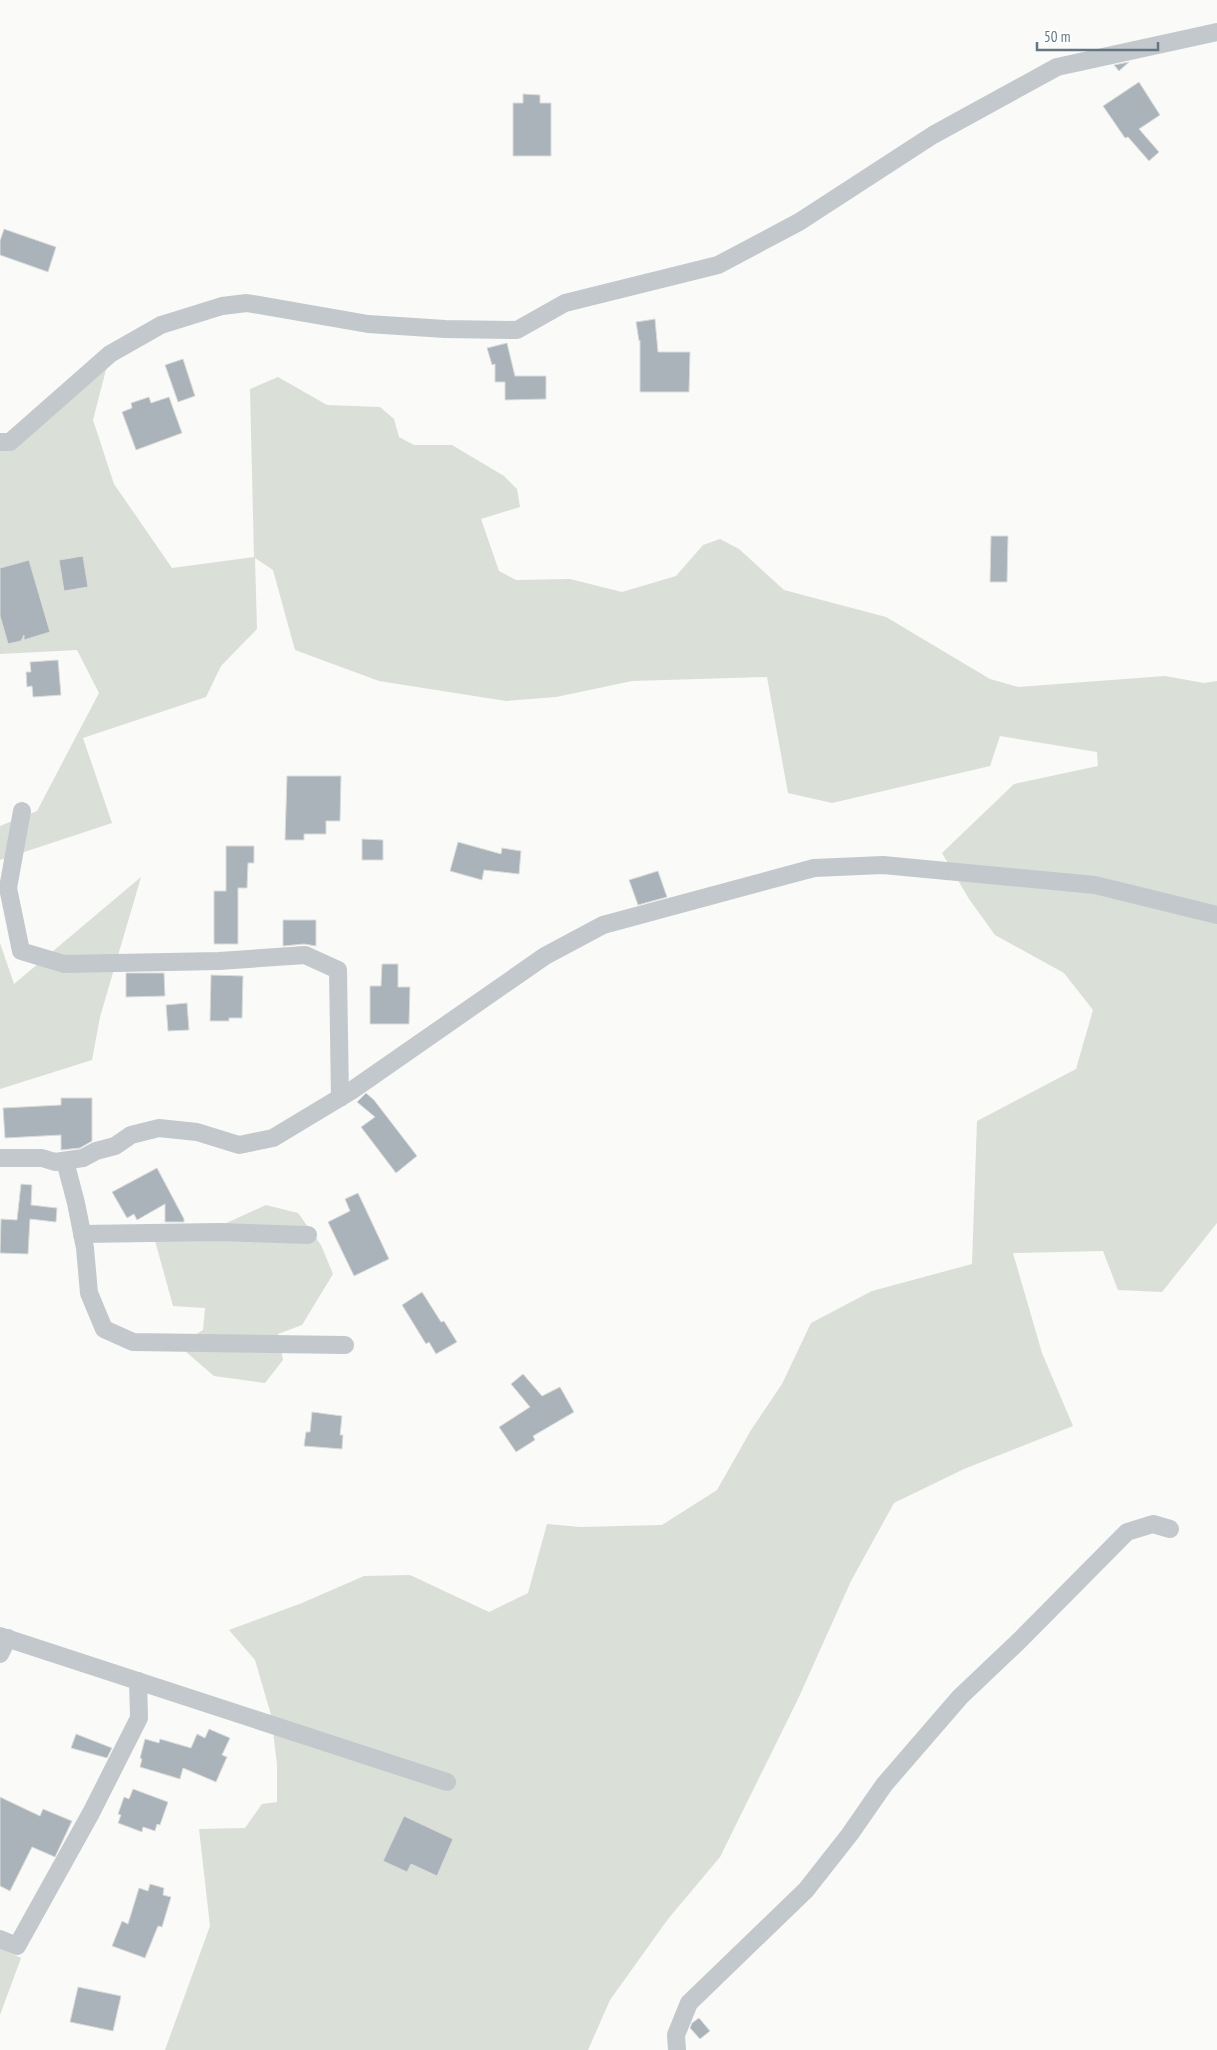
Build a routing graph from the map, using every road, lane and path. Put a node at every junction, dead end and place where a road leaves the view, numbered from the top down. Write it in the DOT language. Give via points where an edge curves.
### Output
graph roads {
  1 [pos="1217,32"];
  2 [pos="0,442"];
  3 [pos="22,811"];
  4 [pos="1217,916"];
  5 [pos="340,1098"];
  6 [pos="0,1158"];
  7 [pos="65,1161"];
  8 [pos="82,1234"];
  9 [pos="308,1235"];
  10 [pos="346,1345"];
  11 [pos="1170,1529"];
  12 [pos="3,1643"];
  13 [pos="138,1681"];
  14 [pos="447,1782"];
  15 [pos="0,1939"];
  16 [pos="676,2050"];
  1 -- 2 [label="street" via="1057,67 933,135 799,222 718,265 565,303 517,330 368,324 247,303 222,306 161,325 110,354 10,442"];
  3 -- 5 [label="street" via="8,888 21,951 64,964 218,961 305,954 338,970"];
  4 -- 5 [label="street" via="1095,885 883,864 814,868 603,925 544,956"];
  5 -- 7 [label="street" via="273,1138 239,1144 197,1132 159,1128 131,1135 115,1146 83,1158"];
  6 -- 7 [label="street"];
  7 -- 8 [label="street"];
  8 -- 9 [label="street" via="219,1232"];
  8 -- 10 [label="street" via="89,1293 104,1329 133,1342"];
  11 -- 16 [label="street" via="1153,1524 1127,1532 960,1697 884,1785 806,1890 689,2003 676,2035"];
  12 -- 13 [label="street"];
  13 -- 14 [label="street"];
  13 -- 15 [label="street" via="139,1718 91,1813 17,1946"];
}
